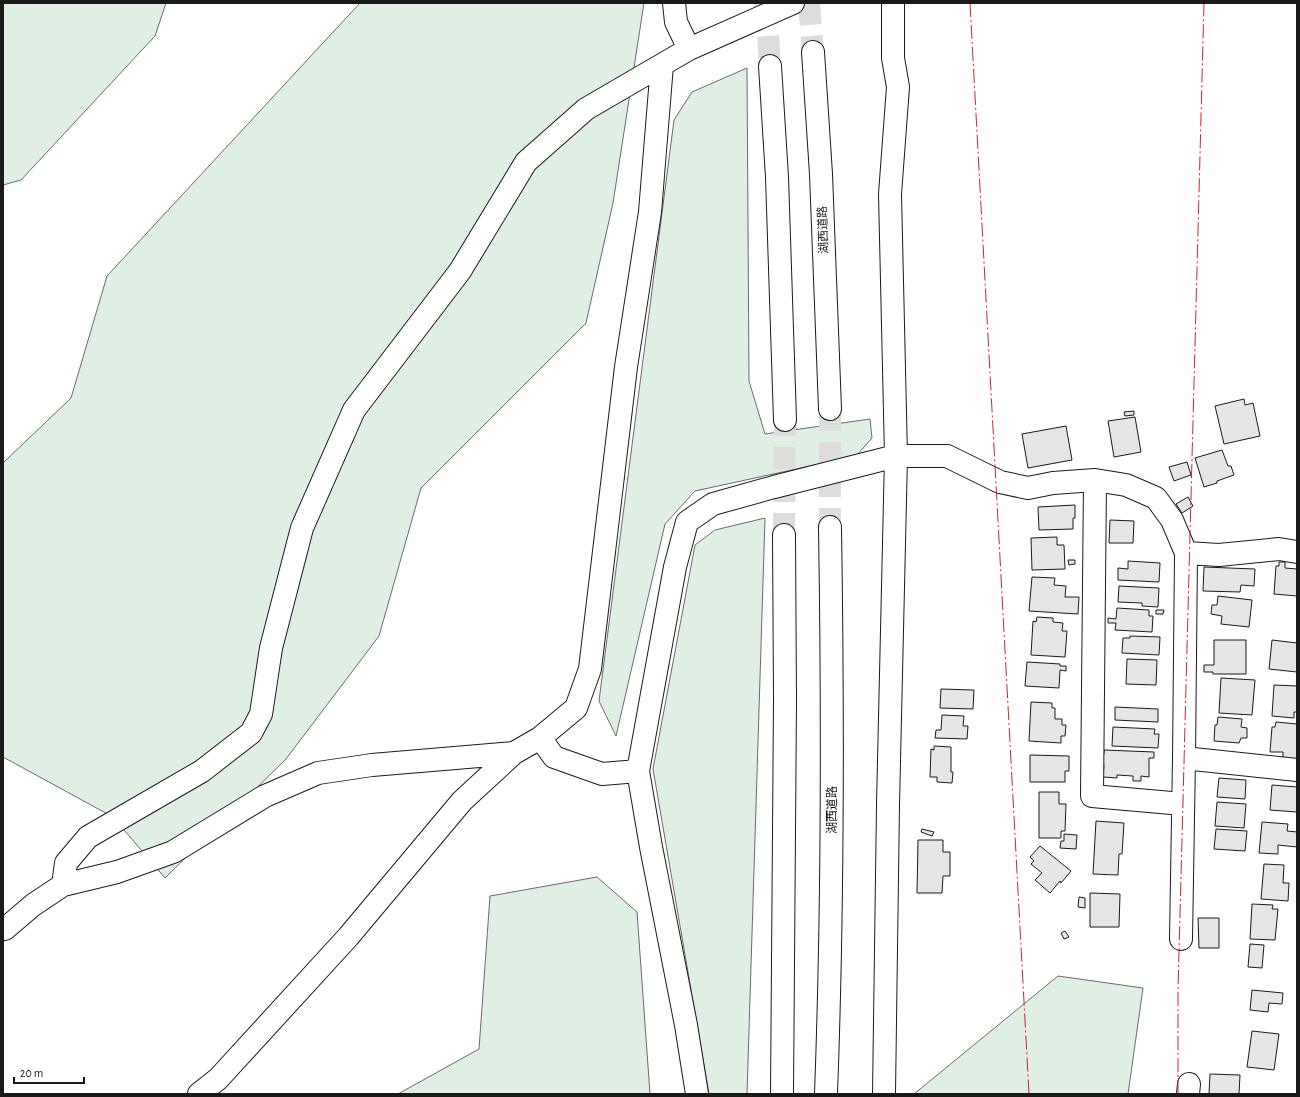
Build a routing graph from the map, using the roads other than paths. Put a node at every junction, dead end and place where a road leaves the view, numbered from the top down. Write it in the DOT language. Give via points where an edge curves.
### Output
graph roads {
  1 [pos="674,3"];
  2 [pos="793,3"];
  3 [pos="892,3"];
  4 [pos="689,49"];
  5 [pos="813,52"];
  6 [pos="662,65"];
  7 [pos="770,66"];
  8 [pos="830,409"];
  9 [pos="785,420"];
  10 [pos="896,456"];
  11 [pos="1095,480"];
  12 [pos="830,526"];
  13 [pos="784,535"];
  14 [pos="1297,552"];
  15 [pos="1186,553"];
  16 [pos="540,738"];
  17 [pos="514,753"];
  18 [pos="1184,758"];
  19 [pos="1297,770"];
  20 [pos="638,771"];
  21 [pos="1183,804"];
  22 [pos="63,885"];
  23 [pos="4,929"];
  24 [pos="1181,939"];
  25 [pos="199,1094"];
  26 [pos="697,1094"];
  27 [pos="782,1094"];
  28 [pos="826,1094"];
  29 [pos="884,1094"];
  1 -- 4 [label="main road" via="676,22"];
  2 -- 4 [label="main road"];
  3 -- 10 [label="main road" via="893,58 898,87 890,194"];
  4 -- 6 [label="main road"];
  5 -- 8 [label="main road, 湖西道路" via="821,174"];
  6 -- 16 [label="main road" via="650,212 626,367 590,669 576,708"];
  6 -- 22 [label="main road" via="586,109 526,162 460,271 354,410 302,528 271,648 261,714 251,733 202,771 88,837 66,863"];
  7 -- 9 [label="main road" via="777,177"];
  10 -- 11 [label="main road" via="947,456 1000,482 1028,488 1053,483"];
  10 -- 20 [label="main road" via="713,504 687,522 675,567"];
  10 -- 29 [label="main road"];
  11 -- 15 [label="main road" via="1126,485 1156,498 1172,520"];
  11 -- 21 [label="main road" via="1092,796"];
  12 -- 28 [label="main road, 湖西道路" via="832,743"];
  13 -- 27 [label="main road"];
  14 -- 15 [label="main road" via="1279,549 1219,555"];
  15 -- 18 [label="main road"];
  16 -- 17 [label="main road"];
  16 -- 20 [label="main road" via="554,757 602,774"];
  17 -- 22 [label="main road" via="372,765 318,773 265,796 173,852 117,872"];
  17 -- 25 [label="main road" via="462,801 348,937 218,1079"];
  18 -- 19 [label="main road"];
  18 -- 21 [label="main road"];
  20 -- 26 [label="main road"];
  21 -- 24 [label="main road"];
  22 -- 23 [label="main road"];
}
